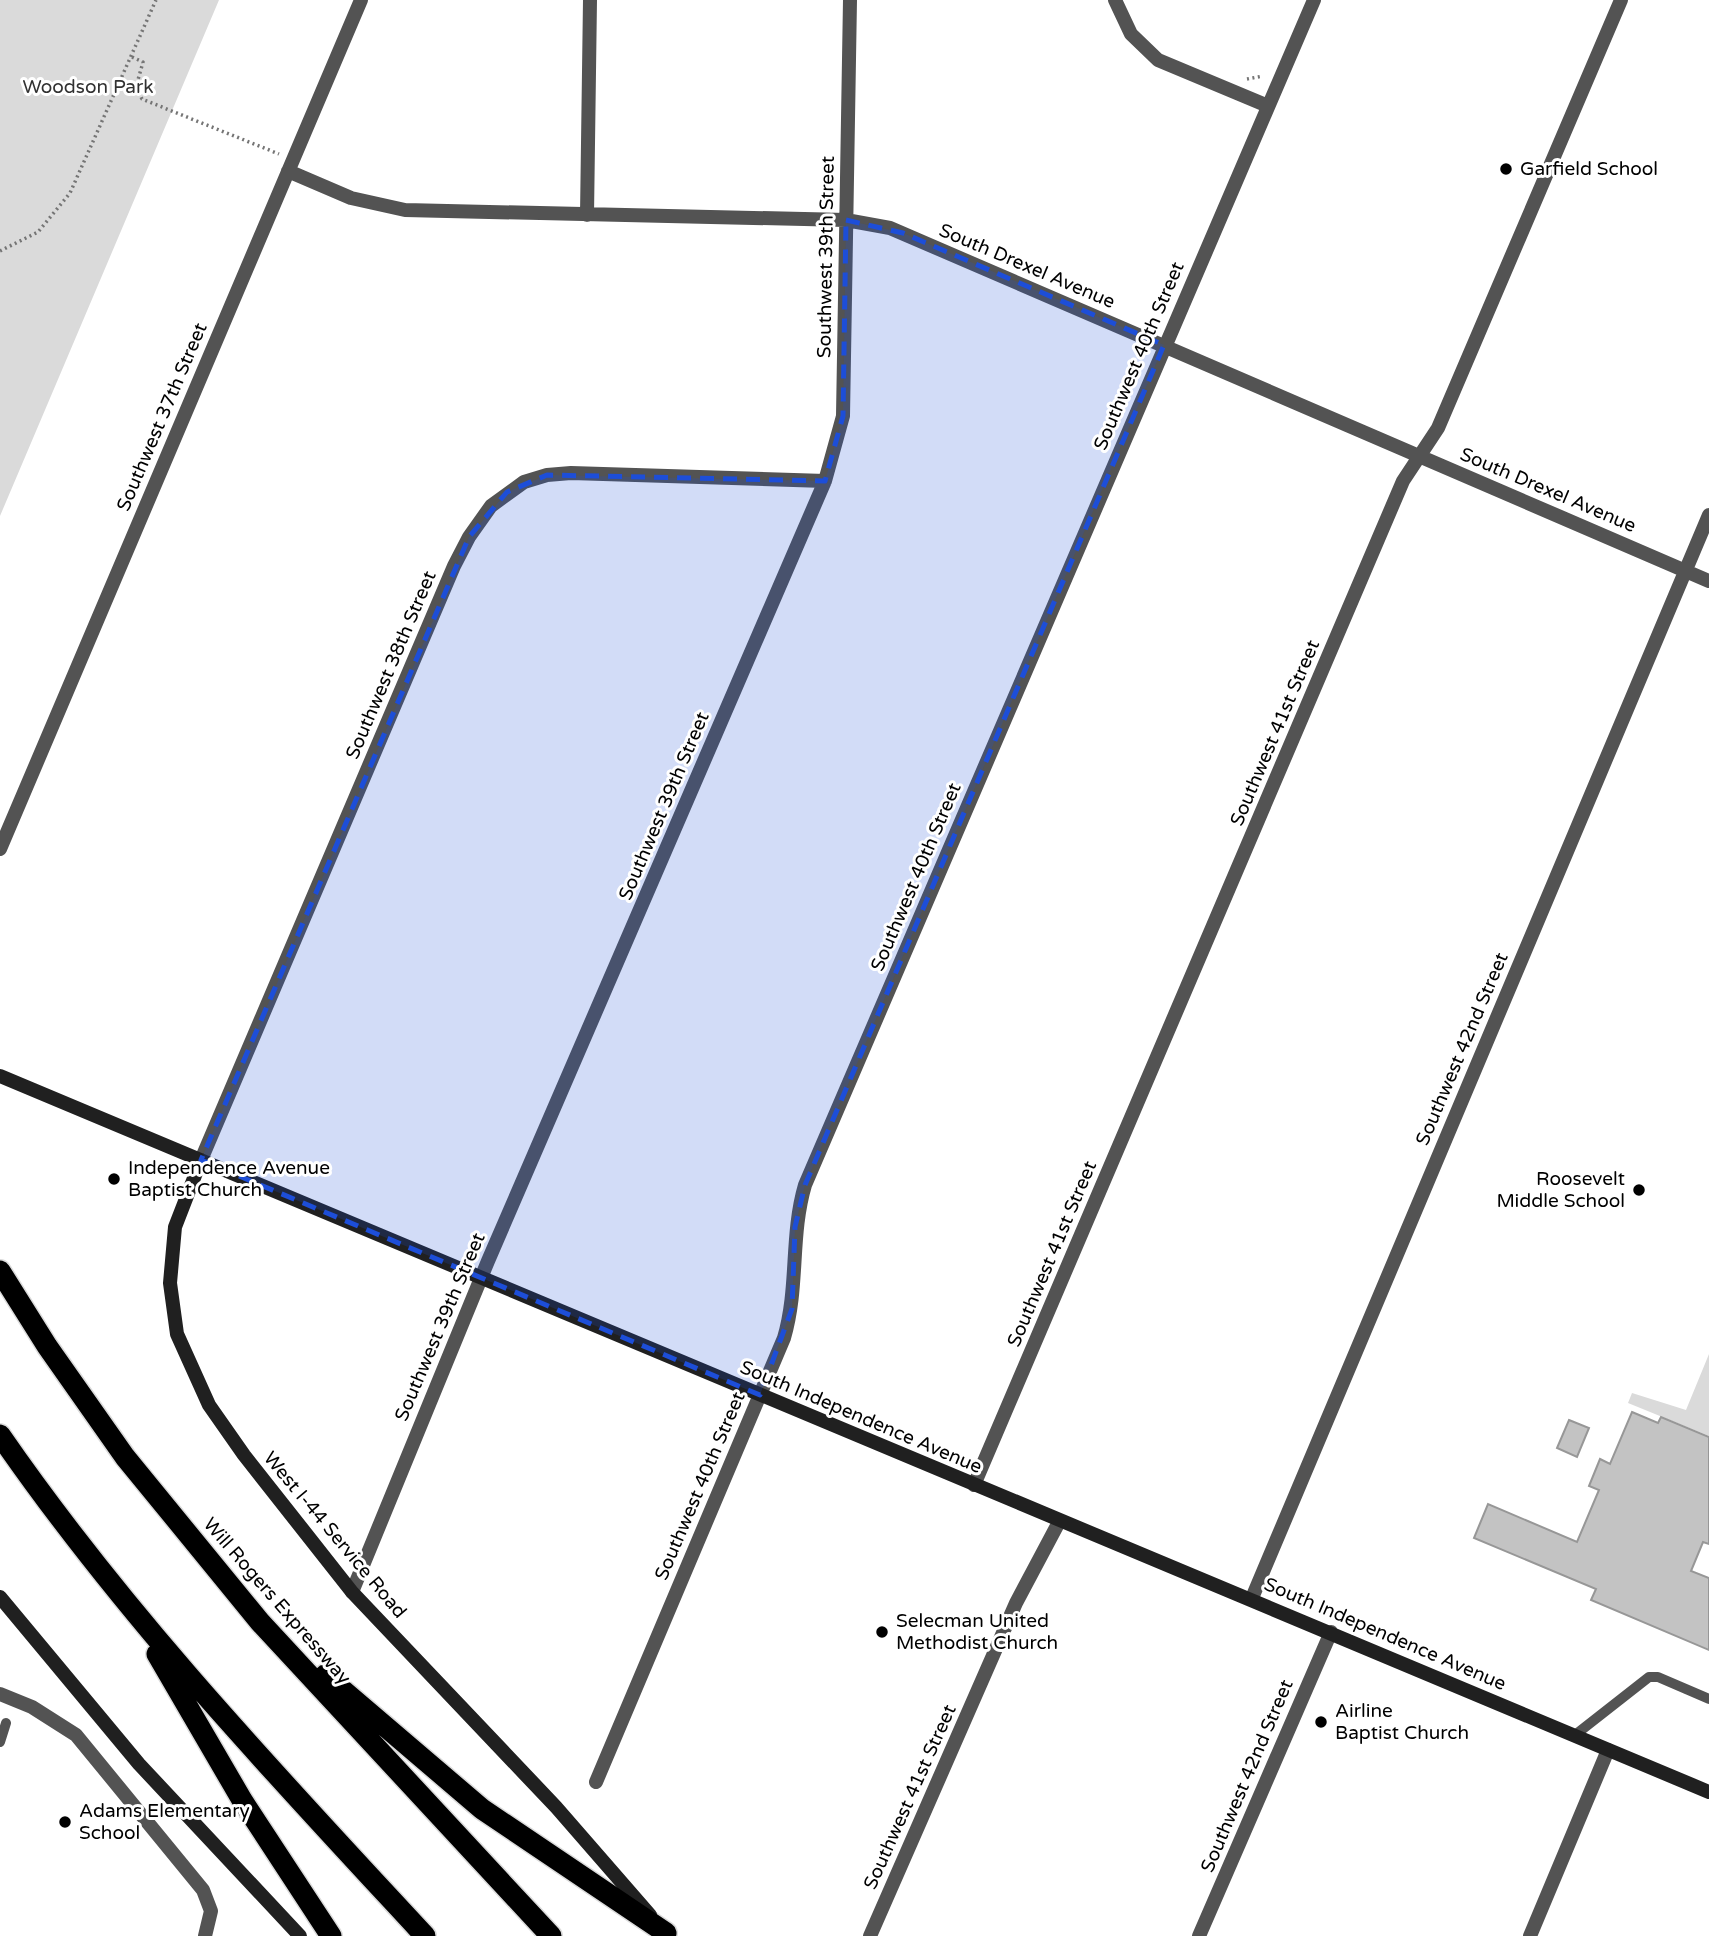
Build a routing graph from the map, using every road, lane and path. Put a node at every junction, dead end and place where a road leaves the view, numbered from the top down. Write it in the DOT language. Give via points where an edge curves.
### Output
graph roads {
  1 [pos="156,0"];
  2 [pos="361,0"];
  3 [pos="590,0"];
  4 [pos="850,0"];
  5 [pos="1115,0"];
  6 [pos="1314,0"];
  7 [pos="1621,0"];
  8 [pos="132,57"];
  9 [pos="1268,66"];
  10 [pos="1240,79"];
  11 [pos="1268,106"];
  12 [pos="290,165"];
  13 [pos="587,215"];
  14 [pos="845,220"];
  15 [pos="0,251"];
  16 [pos="1164,345"];
  17 [pos="1420,456"];
  18 [pos="825,481"];
  19 [pos="1709,515"];
  20 [pos="1685,570"];
  21 [pos="1709,581"];
  22 [pos="0,849"];
  23 [pos="0,1076"];
  24 [pos="201,1160"];
  25 [pos="0,1270"];
  26 [pos="481,1279"];
  27 [pos="760,1395"];
  28 [pos="0,1435"];
  29 [pos="974,1485"];
  30 [pos="1059,1522"];
  31 [pos="352,1592"];
  32 [pos="0,1597"];
  33 [pos="1252,1598"];
  34 [pos="131,1610"];
  35 [pos="260,1622"];
  36 [pos="1331,1632"];
  37 [pos="0,1694"];
  38 [pos="1709,1699"];
  39 [pos="6,1723"];
  40 [pos="1575,1735"];
  41 [pos="0,1742"];
  42 [pos="1608,1750"];
  43 [pos="596,1782"];
  44 [pos="1709,1792"];
  45 [pos="206,1934"];
  46 [pos="668,1935"];
  47 [pos="300,1936"];
  48 [pos="331,1936"];
  49 [pos="425,1936"];
  50 [pos="551,1936"];
  51 [pos="870,1936"];
  52 [pos="1199,1936"];
  53 [pos="1530,1936"];
  1 -- 8 [label="path"];
  2 -- 12 [label="street, Southwest 37th Street"];
  3 -- 13 [label="street"];
  4 -- 14 [label="street, Southwest 39th Street"];
  5 -- 11 [label="street" via="1130,34 1158,60"];
  6 -- 11 [label="street, Southwest 40th Street"];
  7 -- 17 [label="street, Southwest 41st Street" via="1438,428"];
  8 -- 12 [label="path" via="144,62 136,87 142,99"];
  8 -- 15 [label="path" via="70,193 38,232"];
  9 -- 10 [label="path" via="1262,78"];
  11 -- 16 [label="street, Southwest 40th Street"];
  12 -- 13 [label="street, South Drexel Avenue" via="351,198 405,210"];
  12 -- 22 [label="street, Southwest 37th Street"];
  13 -- 14 [label="street, South Drexel Avenue"];
  14 -- 16 [label="street, South Drexel Avenue" via="903,233"];
  14 -- 18 [label="street, Southwest 39th Street" via="843,416"];
  16 -- 17 [label="street, South Drexel Avenue"];
  16 -- 27 [label="street, Southwest 40th Street" via="805,1185 795,1227 792,1308"];
  17 -- 20 [label="street, South Drexel Avenue"];
  17 -- 29 [label="street, Southwest 41st Street" via="1404,481"];
  18 -- 24 [label="street, Southwest 38th Street" via="571,472 524,482 491,506 454,566"];
  18 -- 26 [label="street, Southwest 39th Street"];
  19 -- 20 [label="street, Southwest 42nd Street"];
  20 -- 21 [label="street, South Drexel Avenue"];
  20 -- 33 [label="street, Southwest 42nd Street"];
  23 -- 24 [label="street, South Independence Avenue"];
  24 -- 26 [label="street, South Independence Avenue"];
  24 -- 31 [label="street, West I-44 Service Road" via="175,1227 171,1258 177,1334 209,1405"];
  25 -- 35 [label="highway, Will Rogers Expressway" via="125,1457"];
  26 -- 27 [label="street, South Independence Avenue"];
  26 -- 31 [label="street, Southwest 39th Street"];
  27 -- 29 [label="street, South Independence Avenue"];
  27 -- 43 [label="street, Southwest 40th Street"];
  28 -- 34 [label="highway"];
  29 -- 30 [label="street, South Independence Avenue"];
  30 -- 33 [label="street, South Independence Avenue"];
  30 -- 51 [label="street, Southwest 41st Street" via="1016,1604"];
  31 -- 46 [label="street, West I-44 Service Road" via="555,1807"];
  32 -- 47 [label="street" via="139,1764"];
  33 -- 36 [label="street, South Independence Avenue"];
  34 -- 48 [label="highway" via="242,1800"];
  34 -- 49 [label="highway"];
  35 -- 46 [label="highway" via="482,1810"];
  35 -- 50 [label="highway, Will Rogers Expressway"];
  36 -- 40 [label="street, South Independence Avenue"];
  36 -- 52 [label="street, Southwest 42nd Street"];
  37 -- 45 [label="street" via="32,1707 76,1735 203,1890 211,1911"];
  38 -- 40 [label="lane" via="1649,1677"];
  39 -- 41 [label="lane"];
  40 -- 42 [label="street, South Independence Avenue"];
  42 -- 44 [label="street, South Independence Avenue"];
  42 -- 53 [label="street"];
}
